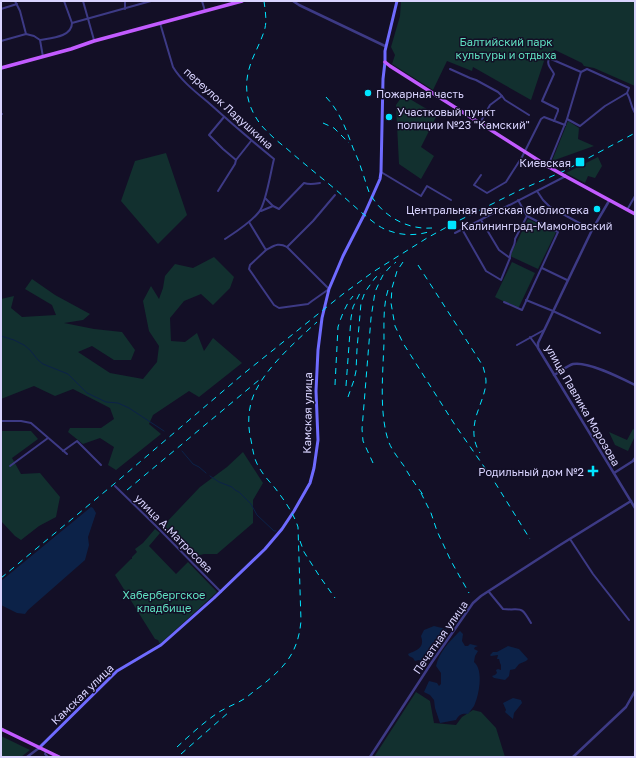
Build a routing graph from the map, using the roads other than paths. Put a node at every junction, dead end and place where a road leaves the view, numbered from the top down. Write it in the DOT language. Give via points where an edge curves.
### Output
graph roads {
  1 [pos="15,1"];
  2 [pos="64,1"];
  3 [pos="83,1"];
  4 [pos="125,1"];
  5 [pos="151,1"];
  6 [pos="203,1"];
  7 [pos="242,1"];
  8 [pos="293,1"];
  9 [pos="397,1"];
  10 [pos="16,4"];
  11 [pos="1,8"];
  12 [pos="125,9"];
  13 [pos="205,11"];
  14 [pos="88,19"];
  15 [pos="72,23"];
  16 [pos="160,23"];
  17 [pos="26,34"];
  18 [pos="40,40"];
  19 [pos="1,41"];
  20 [pos="94,41"];
  21 [pos="385,46"];
  22 [pos="43,57"];
  23 [pos="385,62"];
  24 [pos="1,68"];
  25 [pos="450,69"];
  26 [pos="581,72"];
  27 [pos="627,93"];
  28 [pos="502,96"];
  29 [pos="635,113"];
  30 [pos="529,114"];
  31 [pos="224,117"];
  32 [pos="567,119"];
  33 [pos="554,120"];
  34 [pos="480,123"];
  35 [pos="565,125"];
  36 [pos="251,141"];
  37 [pos="524,151"];
  38 [pos="236,160"];
  39 [pos="549,166"];
  40 [pos="381,172"];
  41 [pos="481,175"];
  42 [pos="565,176"];
  43 [pos="320,183"];
  44 [pos="218,191"];
  45 [pos="537,191"];
  46 [pos="335,195"];
  47 [pos="635,196"];
  48 [pos="265,198"];
  49 [pos="451,200"];
  50 [pos="518,200"];
  51 [pos="609,200"];
  52 [pos="273,206"];
  53 [pos="628,210"];
  54 [pos="260,212"];
  55 [pos="635,214"];
  56 [pos="527,216"];
  57 [pos="481,220"];
  58 [pos="249,222"];
  59 [pos="462,229"];
  60 [pos="592,230"];
  61 [pos="455,234"];
  62 [pos="225,239"];
  63 [pos="287,247"];
  64 [pos="266,250"];
  65 [pos="510,258"];
  66 [pos="542,268"];
  67 [pos="567,280"];
  68 [pos="329,289"];
  69 [pos="526,300"];
  70 [pos="504,302"];
  71 [pos="553,311"];
  72 [pos="544,330"];
  73 [pos="600,333"];
  74 [pos="530,337"];
  75 [pos="517,345"];
  76 [pos="538,348"];
  77 [pos="554,375"];
  78 [pos="635,385"];
  79 [pos="1,421"];
  80 [pos="48,438"];
  81 [pos="63,451"];
  82 [pos="66,454"];
  83 [pos="635,458"];
  84 [pos="101,465"];
  85 [pos="10,466"];
  86 [pos="614,473"];
  87 [pos="115,486"];
  88 [pos="631,501"];
  89 [pos="635,508"];
  90 [pos="570,539"];
  91 [pos="221,592"];
  92 [pos="489,592"];
  93 [pos="629,620"];
  94 [pos="531,623"];
  95 [pos="635,691"];
  96 [pos="1,729"];
  97 [pos="39,748"];
  98 [pos="46,751"];
  99 [pos="26,757"];
  100 [pos="48,757"];
  101 [pos="59,757"];
  102 [pos="370,757"];
  103 [pos="573,757"];
  1 -- 10 [label="street"];
  2 -- 15 [label="street"];
  3 -- 14 [label="street"];
  4 -- 12 [label="street"];
  5 -- 12 [label="street"];
  6 -- 13 [label="street"];
  7 -- 13 [label="main road"];
  8 -- 21 [label="street"];
  9 -- 21 [label="main road, Камская улица"];
  10 -- 11 [label="street"];
  10 -- 17 [label="street"];
  12 -- 14 [label="street"];
  13 -- 16 [label="main road"];
  14 -- 15 [label="street"];
  14 -- 20 [label="street"];
  15 -- 18 [label="street" via="67,34"];
  16 -- 20 [label="main road"];
  16 -- 31 [label="street, переулок Ладушкина" via="172,67"];
  17 -- 18 [label="street"];
  17 -- 19 [label="street"];
  18 -- 22 [label="street"];
  20 -- 22 [label="main road"];
  21 -- 23 [label="main road, Камская улица"];
  22 -- 24 [label="main road"];
  23 -- 34 [label="main road"];
  23 -- 40 [label="main road, Камская улица"];
  25 -- 28 [label="street" via="476,80"];
  26 -- 27 [label="street" via="587,69 629,88"];
  26 -- 32 [label="street"];
  26 -- 33 [label="street" via="549,59 548,64 554,74 542,101 558,109"];
  27 -- 29 [label="street"];
  27 -- 32 [label="street" via="604,106 580,126"];
  28 -- 30 [label="street"];
  28 -- 34 [label="street" via="490,105"];
  31 -- 36 [label="street, переулок Ладушкина"];
  31 -- 38 [label="street" via="208,135"];
  32 -- 35 [label="street"];
  33 -- 35 [label="street"];
  33 -- 37 [label="street" via="544,117 541,119"];
  34 -- 37 [label="main road"];
  35 -- 39 [label="street"];
  36 -- 38 [label="street"];
  36 -- 48 [label="street, переулок Ладушкина" via="274,158"];
  37 -- 39 [label="main road"];
  37 -- 41 [label="street" via="506,182 487,193 474,185"];
  38 -- 44 [label="street"];
  39 -- 42 [label="main road, bridge"];
  40 -- 49 [label="street" via="421,196 427,186"];
  40 -- 68 [label="main road, Камская улица"];
  42 -- 45 [label="street"];
  42 -- 51 [label="main road"];
  43 -- 52 [label="street" via="304,183 280,209"];
  45 -- 50 [label="street"];
  45 -- 60 [label="street" via="550,207"];
  46 -- 63 [label="street"];
  47 -- 53 [label="street"];
  48 -- 52 [label="street"];
  48 -- 54 [label="street"];
  50 -- 56 [label="street"];
  50 -- 57 [label="street"];
  51 -- 53 [label="main road"];
  51 -- 60 [label="street, улица Павлика Морозова"];
  52 -- 54 [label="street"];
  53 -- 55 [label="main road"];
  54 -- 58 [label="street"];
  56 -- 65 [label="street" via="515,239"];
  56 -- 66 [label="street" via="558,232"];
  57 -- 59 [label="street"];
  57 -- 65 [label="street" via="499,250"];
  58 -- 62 [label="street"];
  58 -- 64 [label="street"];
  59 -- 61 [label="street"];
  59 -- 65 [label="street" via="486,272 501,280"];
  60 -- 67 [label="street, улица Павлика Морозова"];
  63 -- 64 [label="street" via="278,244"];
  63 -- 68 [label="street"];
  64 -- 68 [label="street" via="249,269 278,308 308,304"];
  66 -- 67 [label="street"];
  66 -- 69 [label="street"];
  67 -- 71 [label="street, улица Павлика Морозова"];
  68 -- 91 [label="main road, Камская улица" via="318,350 318,440 312,475 282,529"];
  69 -- 70 [label="street" via="522,310"];
  69 -- 71 [label="street"];
  71 -- 72 [label="street, улица Павлика Морозова"];
  71 -- 73 [label="street"];
  72 -- 74 [label="street"];
  72 -- 76 [label="street, улица Павлика Морозова"];
  74 -- 75 [label="street"];
  74 -- 76 [label="street"];
  76 -- 77 [label="street, улица Павлика Морозова"];
  77 -- 78 [label="street" via="571,365 578,364 596,367"];
  77 -- 86 [label="street, улица Павлика Морозова"];
  79 -- 80 [label="street" via="31,423"];
  80 -- 81 [label="street"];
  80 -- 85 [label="street"];
  81 -- 82 [label="street"];
  81 -- 84 [label="street" via="77,442"];
  83 -- 86 [label="street"];
  86 -- 88 [label="street, улица Павлика Морозова"];
  87 -- 91 [label="street, улица А.Матросова"];
  88 -- 89 [label="street, улица Павлика Морозова"];
  88 -- 90 [label="street, Печатная улица"];
  90 -- 92 [label="street, Печатная улица"];
  90 -- 93 [label="street" via="593,574"];
  91 -- 97 [label="main road, Камская улица" via="161,645 117,671"];
  92 -- 94 [label="street" via="503,609 522,610"];
  92 -- 102 [label="street, Печатная улица" via="470,607"];
  95 -- 103 [label="street" via="626,707"];
  96 -- 97 [label="main road"];
  97 -- 98 [label="main road"];
  97 -- 99 [label="street"];
  98 -- 100 [label="street"];
  98 -- 101 [label="main road"];
}
